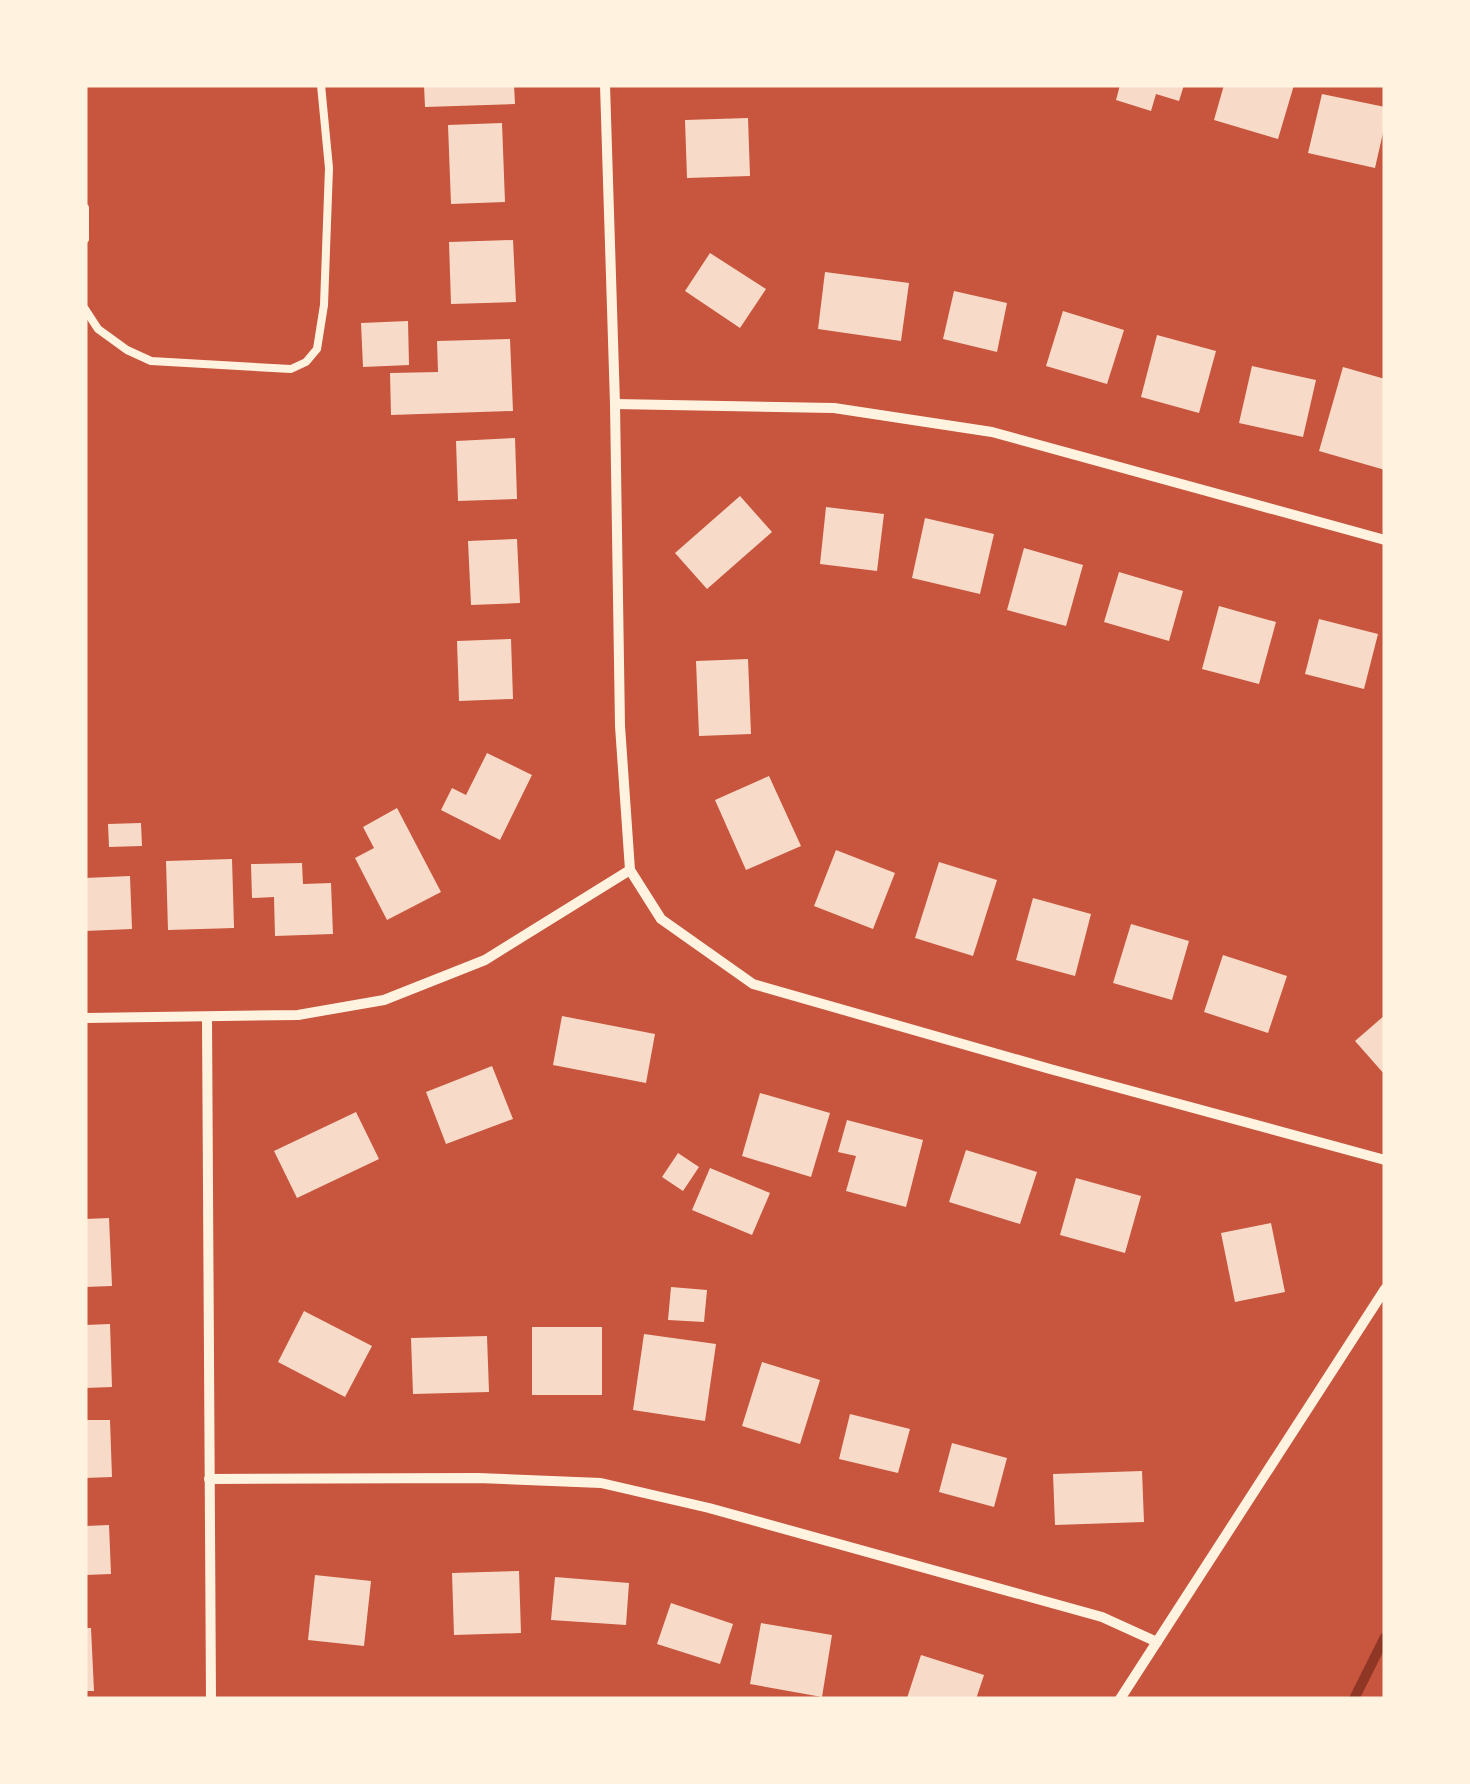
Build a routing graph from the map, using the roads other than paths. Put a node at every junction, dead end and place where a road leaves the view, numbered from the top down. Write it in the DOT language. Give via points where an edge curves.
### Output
graph roads {
  1 [pos="321,85"];
  2 [pos="606,85"];
  3 [pos="85,208"];
  4 [pos="85,239"];
  5 [pos="85,309"];
  6 [pos="615,404"];
  7 [pos="1385,540"];
  8 [pos="630,870"];
  9 [pos="207,1017"];
  10 [pos="85,1018"];
  11 [pos="1385,1160"];
  12 [pos="1385,1288"];
  13 [pos="209,1480"];
  14 [pos="1156,1642"];
  15 [pos="211,1699"];
  16 [pos="1120,1699"];
  1 -- 5 [label="lane" via="329,168 324,305 316,349 306,362 291,369 151,361 98,329"];
  2 -- 6 [label="street"];
  3 -- 4 [label="lane"];
  6 -- 7 [label="street" via="834,408 992,432"];
  6 -- 8 [label="street" via="620,726"];
  8 -- 9 [label="street" via="485,960 384,1000 298,1015"];
  8 -- 11 [label="street" via="661,918 753,984"];
  9 -- 10 [label="street"];
  9 -- 13 [label="street"];
  12 -- 14 [label="street"];
  13 -- 14 [label="street" via="601,1483 1102,1617"];
  13 -- 15 [label="street"];
  14 -- 16 [label="street"];
}
